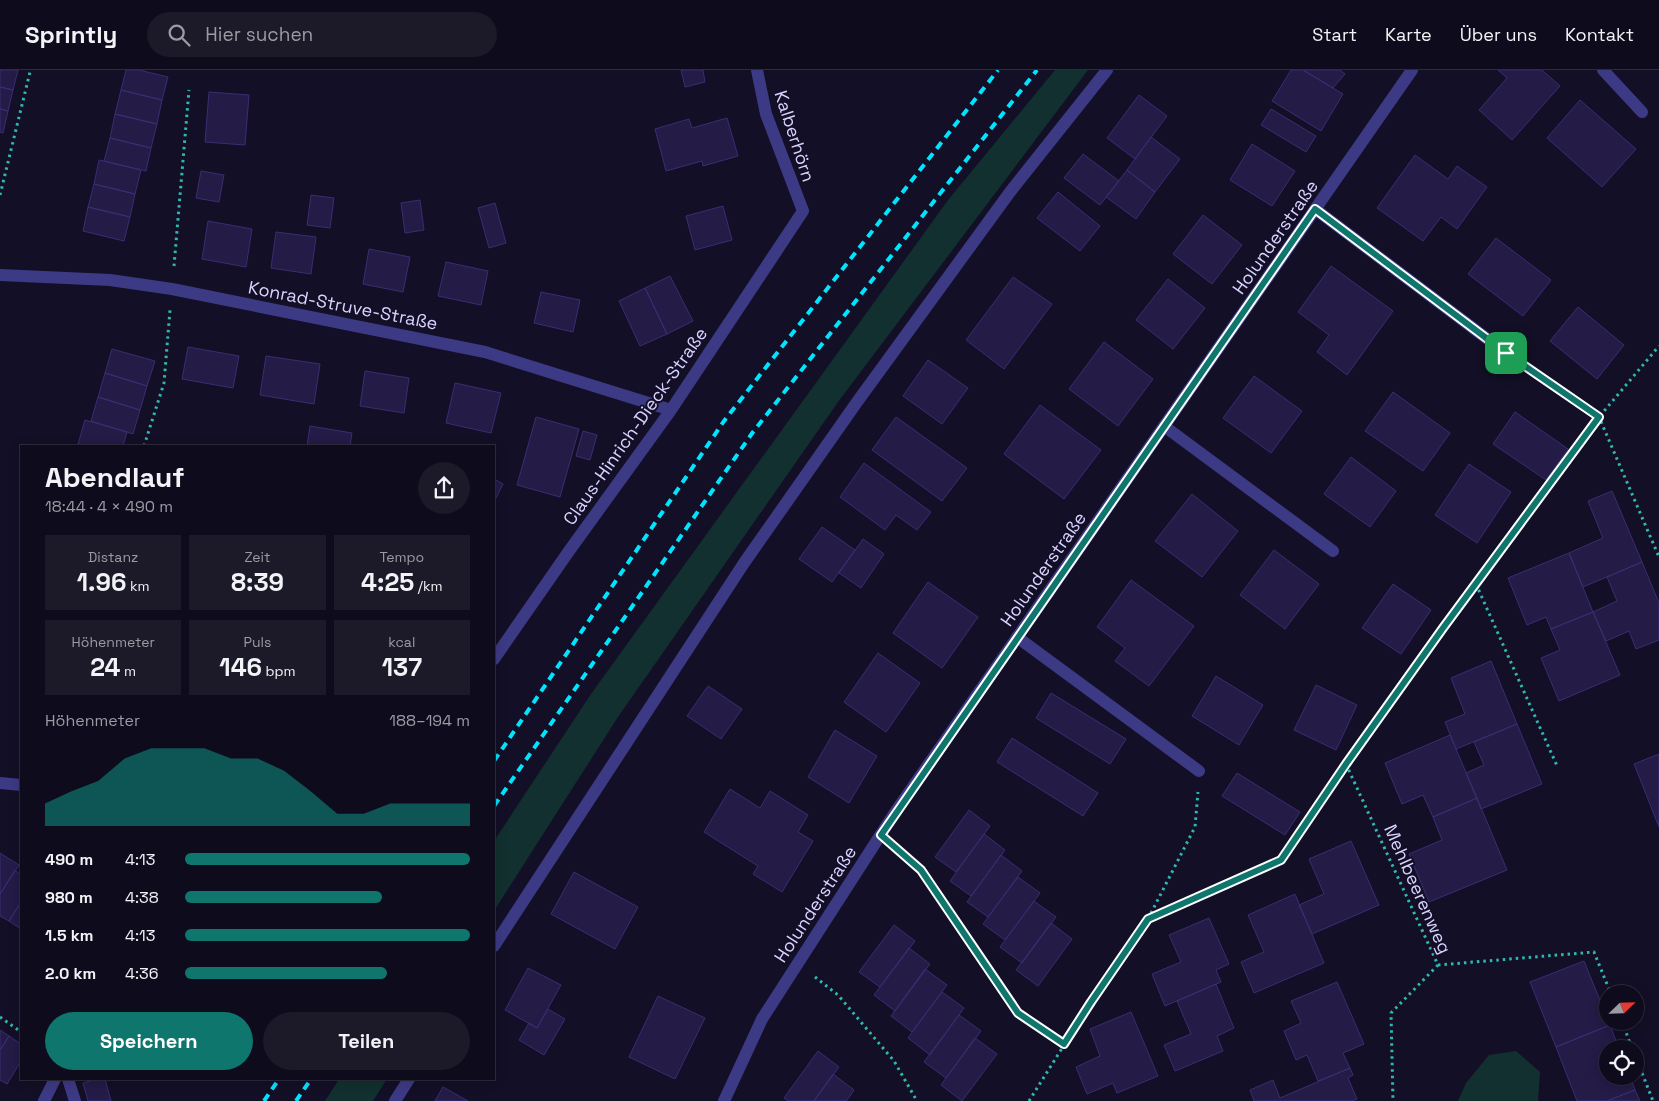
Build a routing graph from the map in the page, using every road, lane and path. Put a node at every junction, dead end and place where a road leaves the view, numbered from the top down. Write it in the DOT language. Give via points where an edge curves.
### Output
graph roads {
  1 [pos="757,70"];
  2 [pos="1107,70"];
  3 [pos="1412,70"];
  4 [pos="1603,70"];
  5 [pos="30,72"];
  6 [pos="1642,112"];
  7 [pos="0,195"];
  8 [pos="1315,209"];
  9 [pos="803,211"];
  10 [pos="0,275"];
  11 [pos="1659,346"];
  12 [pos="1506,353"];
  13 [pos="671,410"];
  14 [pos="1599,417"];
  15 [pos="1164,426"];
  16 [pos="1333,551"];
  17 [pos="1659,557"];
  18 [pos="1476,584"];
  19 [pos="1017,637"];
  20 [pos="495,658"];
  21 [pos="1346,764"];
  22 [pos="1558,768"];
  23 [pos="1199,771"];
  24 [pos="0,783"];
  25 [pos="20,785"];
  26 [pos="881,835"];
  27 [pos="1148,919"];
  28 [pos="495,944"];
  29 [pos="797,963"];
  30 [pos="1438,966"];
  31 [pos="1607,985"];
  32 [pos="0,1017"];
  33 [pos="20,1031"];
  34 [pos="1064,1044"];
  35 [pos="1644,1078"];
  36 [pos="54,1080"];
  37 [pos="68,1080"];
  38 [pos="407,1080"];
  39 [pos="44,1101"];
  40 [pos="75,1101"];
  41 [pos="395,1101"];
  42 [pos="724,1101"];
  43 [pos="917,1101"];
  44 [pos="1029,1101"];
  45 [pos="1393,1101"];
  46 [pos="1653,1101"];
  1 -- 9 [label="street, Kalberhörn" via="766,114"];
  2 -- 28 [label="street" via="1010,192 744,563"];
  3 -- 8 [label="street, Holunderstraße"];
  4 -- 6 [label="street"];
  5 -- 7 [label="path"];
  8 -- 12 [label="street"];
  8 -- 15 [label="street, Holunderstraße"];
  9 -- 13 [label="street, Claus-Hinrich-Dieck-Straße"];
  10 -- 13 [label="street, Konrad-Struve-Straße" via="110,280 172,289 485,352"];
  11 -- 14 [label="path"];
  12 -- 14 [label="path"];
  13 -- 20 [label="street, Claus-Hinrich-Dieck-Straße"];
  14 -- 17 [label="path"];
  14 -- 18 [label="path"];
  15 -- 16 [label="street"];
  15 -- 19 [label="street, Holunderstraße"];
  18 -- 21 [label="path"];
  18 -- 22 [label="path"];
  19 -- 23 [label="street"];
  19 -- 26 [label="street, Holunderstraße"];
  21 -- 27 [label="path" via="1281,860"];
  21 -- 30 [label="path, Mehlbeerenweg"];
  23 -- 27 [label="path" via="1195,827"];
  24 -- 25 [label="street"];
  26 -- 29 [label="street, Holunderstraße"];
  26 -- 34 [label="path" via="921,870 1018,1013"];
  27 -- 34 [label="path"];
  29 -- 42 [label="street, Holunderstraße" via="762,1018"];
  29 -- 43 [label="path" via="838,995 894,1060"];
  30 -- 31 [label="path" via="1594,952"];
  30 -- 45 [label="path, Mehlbeerenweg" via="1391,1012"];
  32 -- 33 [label="path"];
  34 -- 44 [label="path"];
  35 -- 46 [label="path"];
  36 -- 39 [label="street"];
  37 -- 40 [label="street"];
  38 -- 41 [label="street"];
}
